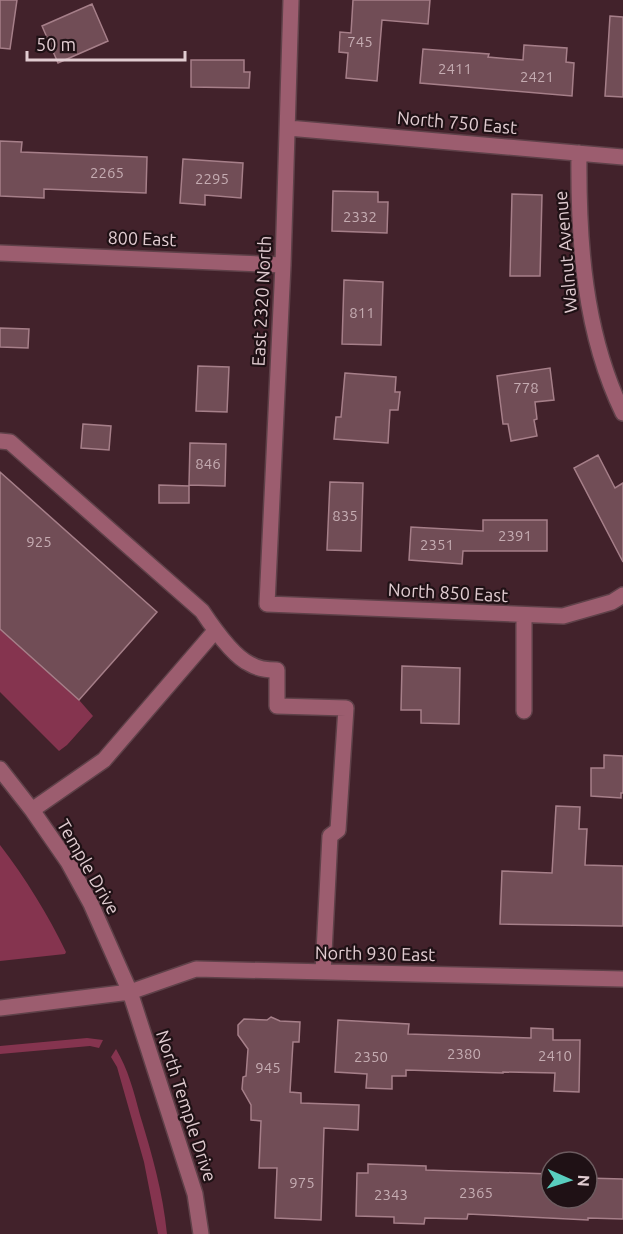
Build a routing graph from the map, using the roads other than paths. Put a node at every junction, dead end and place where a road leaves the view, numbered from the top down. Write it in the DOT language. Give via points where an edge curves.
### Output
graph roads {
  1 [pos="291,0"];
  2 [pos="288,128"];
  3 [pos="579,153"];
  4 [pos="623,157"];
  5 [pos="0,253"];
  6 [pos="283,265"];
  7 [pos="623,414"];
  8 [pos="0,441"];
  9 [pos="623,595"];
  10 [pos="267,604"];
  11 [pos="524,616"];
  12 [pos="215,631"];
  13 [pos="524,711"];
  14 [pos="0,769"];
  15 [pos="33,810"];
  16 [pos="323,972"];
  17 [pos="623,979"];
  18 [pos="130,992"];
  19 [pos="0,1008"];
  20 [pos="201,1234"];
  1 -- 2 [label="street, East 2320 North"];
  2 -- 3 [label="street, North 750 East"];
  2 -- 6 [label="street, East 2320 North"];
  3 -- 4 [label="street, North 750 East"];
  3 -- 7 [label="street, Walnut Avenue" via="579,204 590,310"];
  5 -- 6 [label="street, 800 East"];
  6 -- 10 [label="street, East 2320 North"];
  8 -- 12 [label="street" via="10,442 202,611"];
  9 -- 11 [label="street, North 850 East" via="563,616"];
  10 -- 11 [label="street, North 850 East"];
  11 -- 13 [label="street"];
  12 -- 15 [label="street" via="104,760"];
  12 -- 16 [label="street" via="248,664 277,670 277,706 346,708 338,830 330,836"];
  14 -- 15 [label="street, Temple Drive"];
  15 -- 18 [label="street, Temple Drive" via="91,904"];
  16 -- 17 [label="street, North 930 East"];
  16 -- 18 [label="street, North 930 East" via="196,969"];
  18 -- 19 [label="street, North 930 East"];
  18 -- 20 [label="street, North Temple Drive" via="195,1194"];
}
